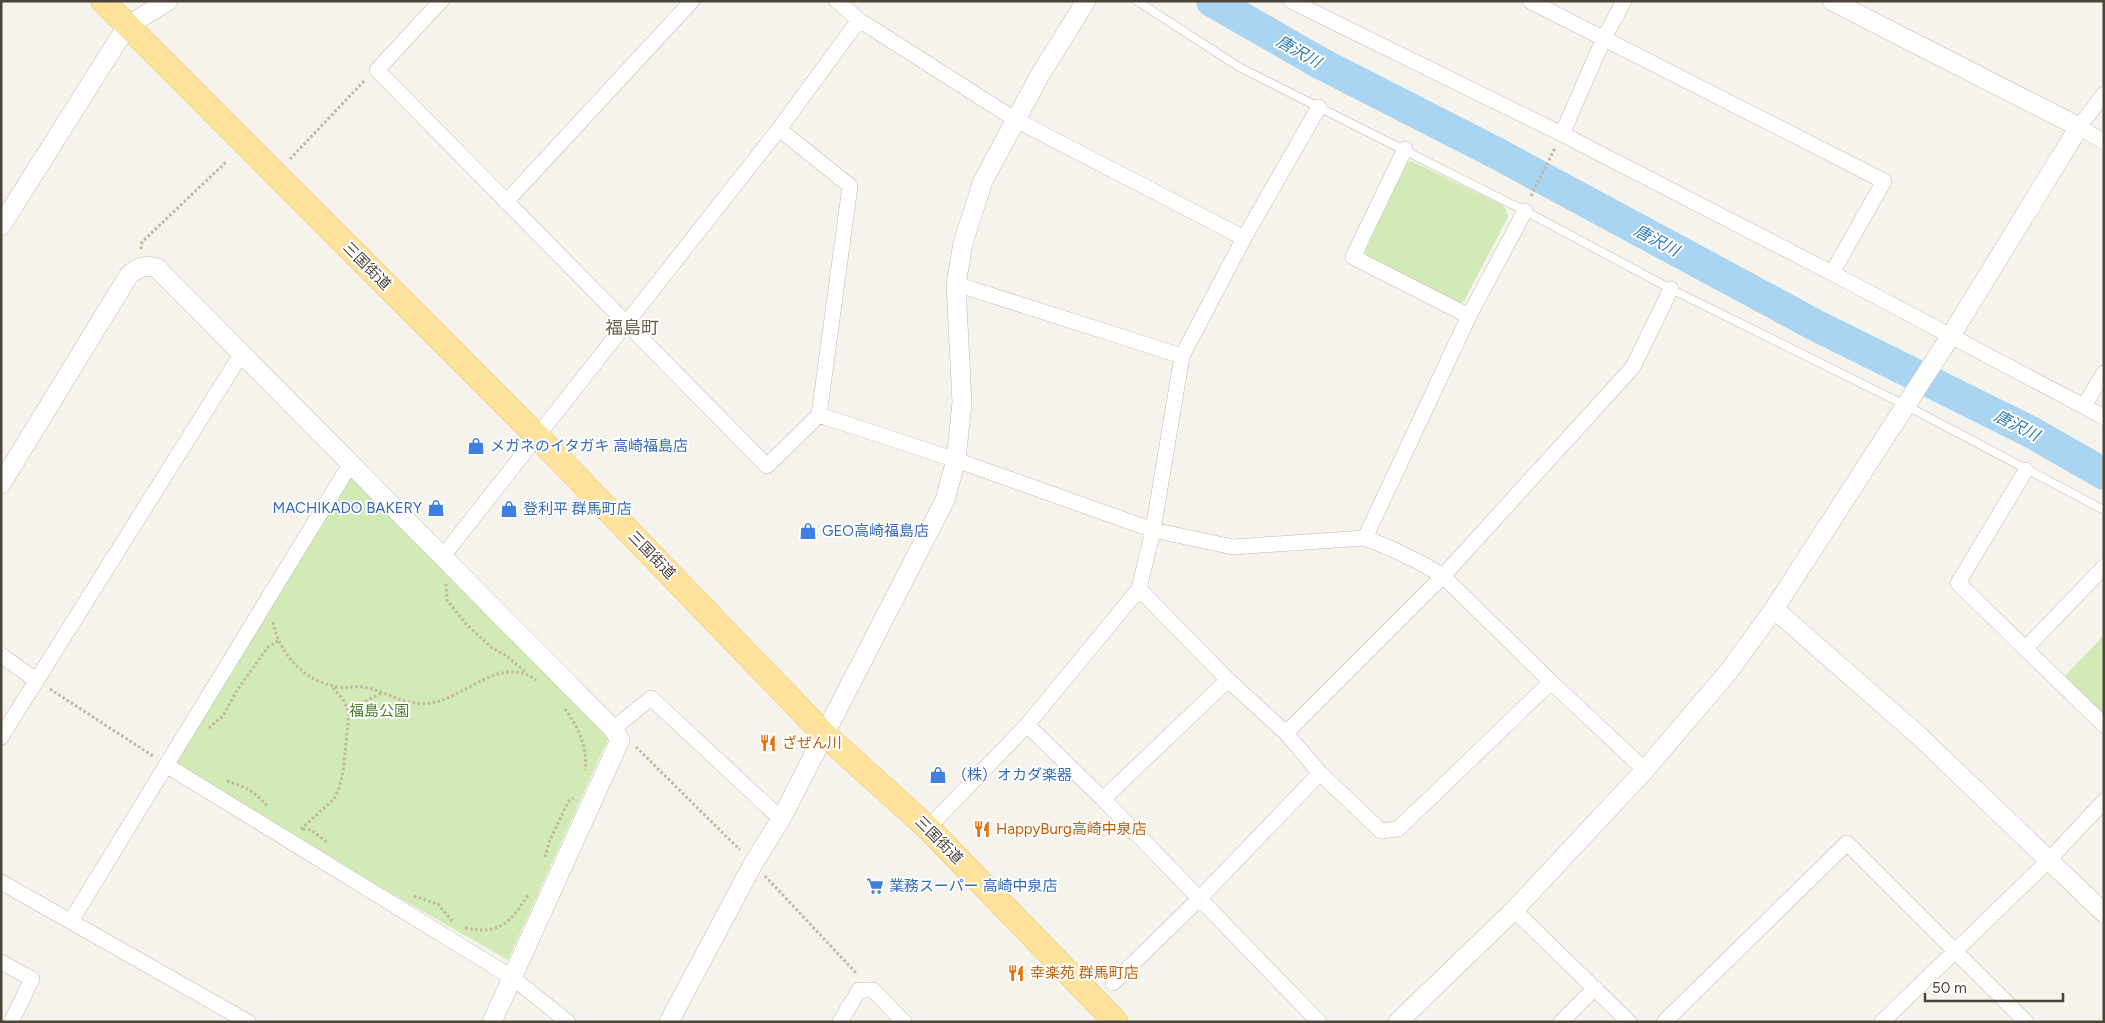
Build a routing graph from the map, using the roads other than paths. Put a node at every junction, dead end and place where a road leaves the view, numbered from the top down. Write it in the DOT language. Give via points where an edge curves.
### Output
graph roads {
  1 [pos="103,1"];
  2 [pos="168,1"];
  3 [pos="441,1"];
  4 [pos="692,1"];
  5 [pos="837,1"];
  6 [pos="1086,1"];
  7 [pos="1137,1"];
  8 [pos="1291,1"];
  9 [pos="1530,1"];
  10 [pos="1624,1"];
  11 [pos="1832,1"];
  12 [pos="859,20"];
  13 [pos="127,26"];
  14 [pos="1604,38"];
  15 [pos="2104,94"];
  16 [pos="1319,107"];
  17 [pos="1016,120"];
  18 [pos="2079,127"];
  19 [pos="779,129"];
  20 [pos="1562,134"];
  21 [pos="2104,142"];
  22 [pos="1405,149"];
  23 [pos="506,202"];
  24 [pos="1527,205"];
  25 [pos="1,226"];
  26 [pos="1244,238"];
  27 [pos="1832,273"];
  28 [pos="956,284"];
  29 [pos="1671,289"];
  30 [pos="1468,316"];
  31 [pos="626,322"];
  32 [pos="1950,337"];
  33 [pos="242,353"];
  34 [pos="1182,356"];
  35 [pos="2104,373"];
  36 [pos="1905,405"];
  37 [pos="2084,406"];
  38 [pos="819,416"];
  39 [pos="2104,417"];
  40 [pos="537,436"];
  41 [pos="956,460"];
  42 [pos="351,463"];
  43 [pos="2026,470"];
  44 [pos="1,484"];
  45 [pos="2104,510"];
  46 [pos="1153,530"];
  47 [pos="1365,538"];
  48 [pos="443,556"];
  49 [pos="2104,567"];
  50 [pos="1443,576"];
  51 [pos="1139,589"];
  52 [pos="1774,609"];
  53 [pos="2026,648"];
  54 [pos="1,655"];
  55 [pos="36,680"];
  56 [pos="1228,680"];
  57 [pos="1551,682"];
  58 [pos="2104,724"];
  59 [pos="1026,725"];
  60 [pos="617,734"];
  61 [pos="825,734"];
  62 [pos="1286,734"];
  63 [pos="1,738"];
  64 [pos="166,765"];
  65 [pos="1645,770"];
  66 [pos="1320,773"];
  67 [pos="1102,800"];
  68 [pos="2104,801"];
  69 [pos="781,819"];
  70 [pos="928,828"];
  71 [pos="2048,861"];
  72 [pos="1,882"];
  73 [pos="1199,899"];
  74 [pos="1514,910"];
  75 [pos="2104,913"];
  76 [pos="71,921"];
  77 [pos="1956,951"];
  78 [pos="1,962"];
  79 [pos="512,978"];
  80 [pos="1113,983"];
  81 [pos="1595,988"];
  82 [pos="11,1022"];
  83 [pos="248,1022"];
  84 [pos="492,1022"];
  85 [pos="568,1022"];
  86 [pos="669,1022"];
  87 [pos="840,1022"];
  88 [pos="904,1022"];
  89 [pos="1116,1022"];
  90 [pos="1319,1022"];
  91 [pos="1398,1022"];
  92 [pos="1561,1022"];
  93 [pos="1628,1022"];
  94 [pos="1664,1022"];
  95 [pos="1882,1022"];
  96 [pos="2026,1022"];
  1 -- 13 [label="main road, 三国街道"];
  2 -- 13 [label="street"];
  3 -- 23 [label="street" via="377,70"];
  4 -- 23 [label="street"];
  5 -- 12 [label="street"];
  6 -- 17 [label="street"];
  7 -- 16 [label="lane" via="1239,66"];
  8 -- 20 [label="street"];
  9 -- 14 [label="street"];
  10 -- 14 [label="street"];
  11 -- 18 [label="street"];
  12 -- 17 [label="street"];
  12 -- 19 [label="street"];
  13 -- 25 [label="street"];
  13 -- 40 [label="main road, 三国街道"];
  14 -- 20 [label="street"];
  14 -- 27 [label="street" via="1884,181"];
  15 -- 18 [label="street"];
  16 -- 22 [label="lane"];
  16 -- 26 [label="street"];
  17 -- 26 [label="street"];
  17 -- 28 [label="street" via="983,181 963,243"];
  18 -- 21 [label="street"];
  18 -- 32 [label="street"];
  19 -- 31 [label="street"];
  19 -- 38 [label="street" via="850,186"];
  20 -- 27 [label="street"];
  22 -- 24 [label="lane"];
  22 -- 30 [label="street" via="1353,257"];
  23 -- 31 [label="street"];
  24 -- 29 [label="lane"];
  24 -- 30 [label="street"];
  26 -- 34 [label="street"];
  27 -- 32 [label="street"];
  28 -- 34 [label="street"];
  28 -- 41 [label="street" via="962,403"];
  29 -- 36 [label="lane"];
  29 -- 50 [label="street" via="1633,366"];
  30 -- 47 [label="street"];
  31 -- 38 [label="street" via="767,466"];
  31 -- 40 [label="street"];
  32 -- 36 [label="street"];
  32 -- 37 [label="street"];
  33 -- 42 [label="street"];
  33 -- 44 [label="street" via="157,268 139,267 129,275"];
  33 -- 55 [label="street"];
  34 -- 46 [label="street"];
  35 -- 37 [label="street"];
  36 -- 43 [label="lane"];
  36 -- 52 [label="street"];
  37 -- 39 [label="street"];
  38 -- 41 [label="street"];
  40 -- 48 [label="street"];
  40 -- 61 [label="main road, 三国街道"];
  41 -- 46 [label="street"];
  41 -- 61 [label="street" via="945,500"];
  42 -- 48 [label="street"];
  42 -- 64 [label="street"];
  43 -- 45 [label="lane"];
  43 -- 53 [label="street" via="1958,583"];
  46 -- 47 [label="street" via="1234,547"];
  46 -- 51 [label="street"];
  47 -- 50 [label="street"];
  48 -- 60 [label="street"];
  49 -- 53 [label="street"];
  50 -- 57 [label="street"];
  50 -- 62 [label="street"];
  51 -- 56 [label="street"];
  51 -- 59 [label="street"];
  52 -- 65 [label="street" via="1730,670"];
  52 -- 71 [label="street" via="1918,735"];
  53 -- 58 [label="street"];
  54 -- 55 [label="street"];
  55 -- 63 [label="street"];
  56 -- 62 [label="street"];
  56 -- 67 [label="street"];
  57 -- 65 [label="street"];
  57 -- 66 [label="street" via="1398,829 1381,831"];
  59 -- 67 [label="street"];
  59 -- 70 [label="street"];
  60 -- 69 [label="street" via="650,698"];
  60 -- 79 [label="street"];
  61 -- 69 [label="street"];
  61 -- 70 [label="main road, 三国街道"];
  62 -- 66 [label="street"];
  64 -- 76 [label="street"];
  64 -- 79 [label="street"];
  65 -- 74 [label="street"];
  66 -- 73 [label="street"];
  67 -- 73 [label="street"];
  68 -- 71 [label="street"];
  69 -- 86 [label="street" via="753,864"];
  70 -- 89 [label="main road, 三国街道"];
  71 -- 75 [label="street"];
  71 -- 77 [label="street"];
  72 -- 76 [label="street"];
  73 -- 80 [label="street"];
  73 -- 90 [label="street"];
  74 -- 81 [label="street"];
  74 -- 91 [label="street"];
  76 -- 83 [label="street"];
  77 -- 94 [label="street" via="1847,843"];
  77 -- 95 [label="street"];
  77 -- 96 [label="street"];
  78 -- 82 [label="street" via="32,979"];
  79 -- 84 [label="street"];
  79 -- 85 [label="street"];
  81 -- 92 [label="street"];
  81 -- 93 [label="street"];
  87 -- 88 [label="street" via="859,990 873,990"];
}
